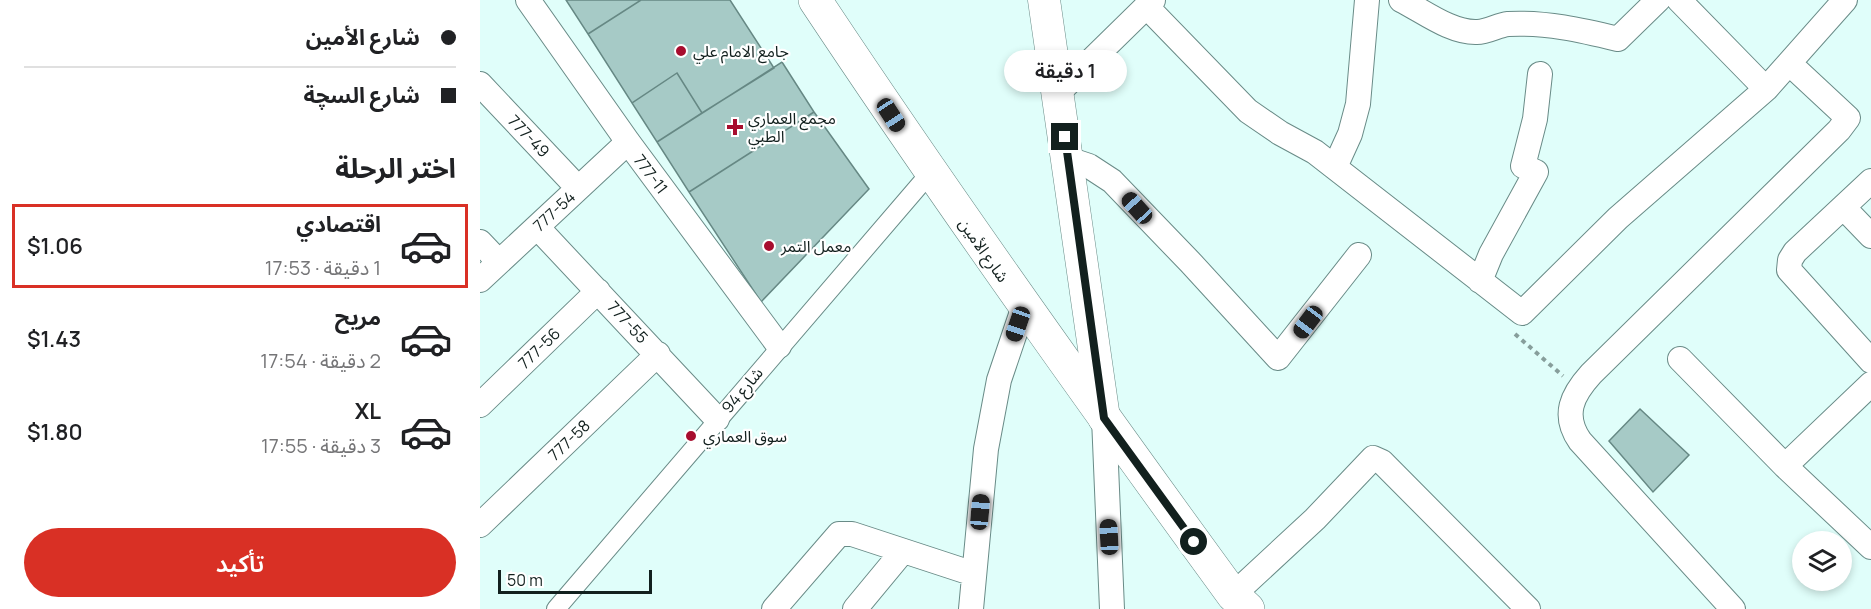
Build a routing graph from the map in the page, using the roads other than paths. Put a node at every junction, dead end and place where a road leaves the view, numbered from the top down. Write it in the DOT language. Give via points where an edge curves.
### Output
graph roads {
  1 [pos="528,0"];
  2 [pos="815,0"];
  3 [pos="1044,0"];
  4 [pos="1367,0"];
  5 [pos="1401,0"];
  6 [pos="1658,0"];
  7 [pos="1679,0"];
  8 [pos="1845,0"];
  9 [pos="1149,3"];
  10 [pos="1790,64"];
  11 [pos="1540,74"];
  12 [pos="480,84"];
  13 [pos="1766,89"];
  14 [pos="1059,93"];
  15 [pos="627,142"];
  16 [pos="1068,159"];
  17 [pos="1335,167"];
  18 [pos="930,173"];
  19 [pos="1871,181"];
  20 [pos="578,188"];
  21 [pos="1844,208"];
  22 [pos="537,226"];
  23 [pos="1871,236"];
  24 [pos="480,242"];
  25 [pos="1359,255"];
  26 [pos="499,262"];
  27 [pos="480,280"];
  28 [pos="1480,281"];
  29 [pos="598,291"];
  30 [pos="1024,306"];
  31 [pos="779,346"];
  32 [pos="658,354"];
  33 [pos="1680,358"];
  34 [pos="1871,361"];
  35 [pos="1871,384"];
  36 [pos="480,405"];
  37 [pos="1104,418"];
  38 [pos="717,419"];
  39 [pos="1785,466"];
  40 [pos="480,525"];
  41 [pos="1871,547"];
  42 [pos="903,551"];
  43 [pos="974,574"];
  44 [pos="1240,602"];
  45 [pos="556,609"];
  46 [pos="774,609"];
  47 [pos="855,609"];
  48 [pos="971,609"];
  49 [pos="1113,609"];
  50 [pos="1528,609"];
  51 [pos="1733,609"];
  1 -- 15 [label="street, 777-11"];
  2 -- 18 [label="main road, شارع الأمين"];
  3 -- 14 [label="street"];
  4 -- 17 [label="street" via="1358,104"];
  5 -- 6 [label="street" via="1439,21 1477,32 1507,24 1561,25 1618,39"];
  7 -- 13 [label="street"];
  8 -- 10 [label="street"];
  9 -- 14 [label="street"];
  9 -- 17 [label="street" via="1248,111"];
  10 -- 13 [label="street"];
  10 -- 51 [label="street" via="1848,118 1579,387 1570,412 1572,430 1580,441"];
  11 -- 28 [label="street" via="1535,118 1523,166 1536,172"];
  12 -- 20 [label="street, 777-49"];
  13 -- 28 [label="street" via="1618,218 1522,313"];
  14 -- 16 [label="street"];
  15 -- 20 [label="street, 777-54"];
  15 -- 31 [label="street, 777-11"];
  16 -- 25 [label="street" via="1089,166 1112,181 1278,358"];
  16 -- 37 [label="street"];
  17 -- 28 [label="street"];
  18 -- 30 [label="main road, شارع الأمين"];
  18 -- 31 [label="street, شارع 94"];
  19 -- 21 [label="street"];
  20 -- 22 [label="street, 777-54"];
  21 -- 23 [label="street"];
  21 -- 34 [label="street" via="1795,252 1789,270"];
  22 -- 26 [label="street, 777-54"];
  22 -- 29 [label="street, 777-55"];
  24 -- 26 [label="street"];
  26 -- 27 [label="street, 777-54"];
  29 -- 32 [label="street, 777-55"];
  29 -- 36 [label="street, 777-56"];
  30 -- 37 [label="main road, شارع الأمين"];
  30 -- 43 [label="street" via="992,414"];
  31 -- 38 [label="street, شارع 94"];
  32 -- 38 [label="street, 777-55"];
  32 -- 40 [label="street, 777-58"];
  33 -- 39 [label="street"];
  35 -- 39 [label="street"];
  37 -- 44 [label="main road, شارع الأمين"];
  37 -- 49 [label="street"];
  38 -- 45 [label="street, شارع 94"];
  39 -- 41 [label="street"];
  42 -- 43 [label="street"];
  42 -- 46 [label="street" via="852,534 839,534"];
  42 -- 47 [label="street"];
  43 -- 48 [label="street"];
  44 -- 50 [label="street" via="1373,459 1382,462"];
}
